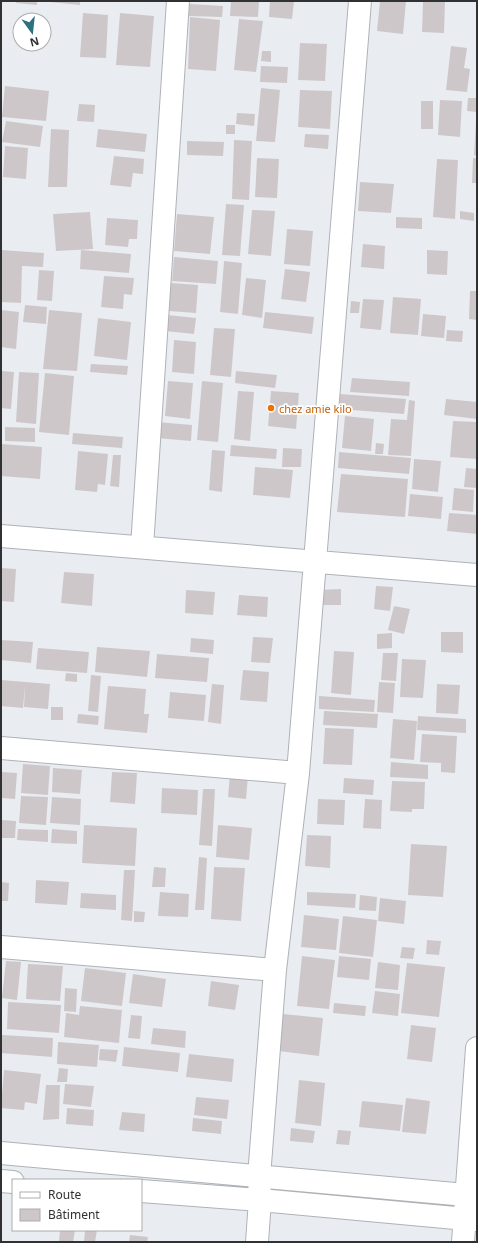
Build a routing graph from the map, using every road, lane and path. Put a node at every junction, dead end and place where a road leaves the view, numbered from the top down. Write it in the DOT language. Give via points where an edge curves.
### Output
graph roads {
  1 [pos="178,1"];
  2 [pos="360,1"];
  3 [pos="1,536"];
  4 [pos="142,547"];
  5 [pos="315,562"];
  6 [pos="477,575"];
  7 [pos="1,748"];
  8 [pos="298,773"];
  9 [pos="1,947"];
  10 [pos="275,970"];
  11 [pos="477,1048"];
  12 [pos="1,1153"];
  13 [pos="259,1177"];
  14 [pos="1,1181"];
  15 [pos="12,1182"];
  16 [pos="142,1191"];
  17 [pos="471,1196"];
  18 [pos="260,1200"];
  19 [pos="471,1219"];
  20 [pos="257,1242"];
  21 [pos="463,1242"];
  1 -- 4 [label="street"];
  2 -- 5 [label="street"];
  3 -- 4 [label="street"];
  4 -- 5 [label="street"];
  5 -- 6 [label="street"];
  5 -- 8 [label="street"];
  7 -- 8 [label="street"];
  8 -- 10 [label="street"];
  9 -- 10 [label="street"];
  10 -- 13 [label="street"];
  11 -- 17 [label="street"];
  12 -- 13 [label="street"];
  13 -- 17 [label="street"];
  13 -- 18 [label="street"];
  14 -- 15 [label="street"];
  16 -- 18 [label="street"];
  17 -- 19 [label="street"];
  18 -- 19 [label="street"];
  18 -- 20 [label="street"];
  19 -- 21 [label="street"];
}
